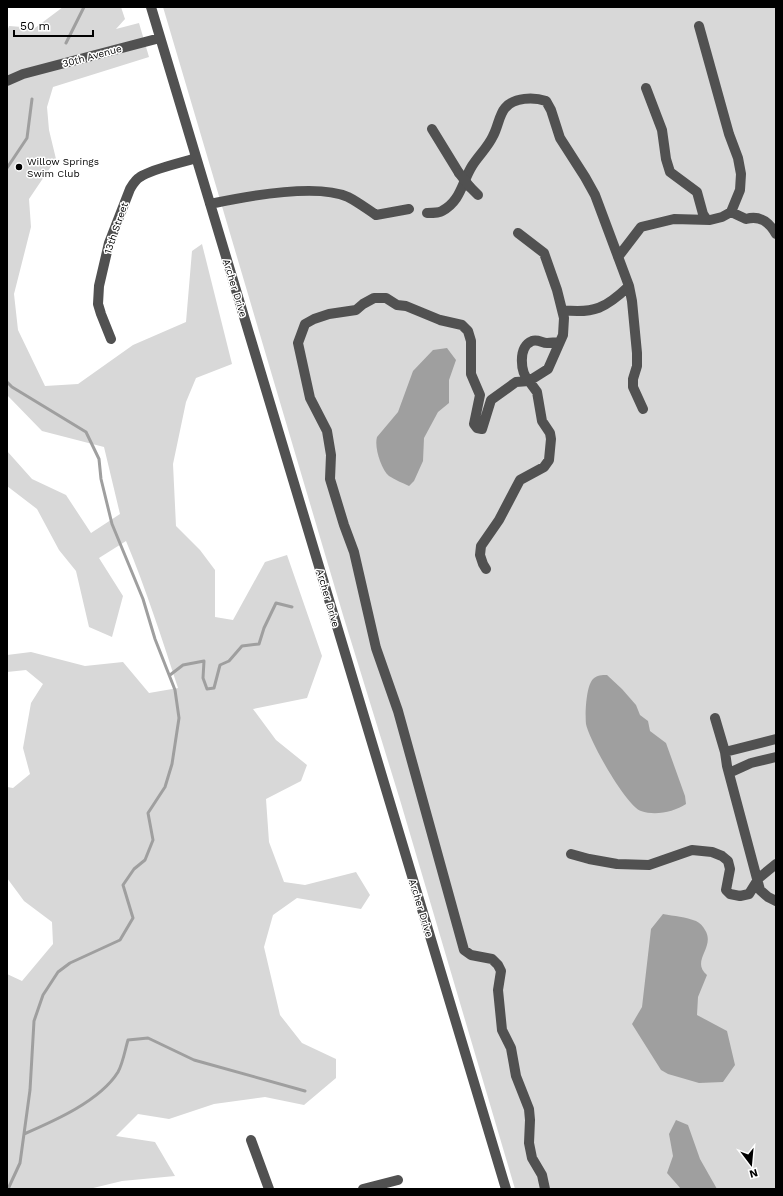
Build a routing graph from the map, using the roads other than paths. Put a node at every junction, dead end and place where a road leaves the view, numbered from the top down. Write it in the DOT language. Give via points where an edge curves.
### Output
graph roads {
  1 [pos="151,7"];
  2 [pos="699,26"];
  3 [pos="160,38"];
  4 [pos="7,81"];
  5 [pos="646,88"];
  6 [pos="432,129"];
  7 [pos="196,158"];
  8 [pos="478,195"];
  9 [pos="210,204"];
  10 [pos="408,209"];
  11 [pos="731,212"];
  12 [pos="427,213"];
  13 [pos="707,220"];
  14 [pos="518,233"];
  15 [pos="776,234"];
  16 [pos="610,236"];
  17 [pos="631,239"];
  18 [pos="618,257"];
  19 [pos="628,286"];
  20 [pos="562,310"];
  21 [pos="111,339"];
  22 [pos="560,342"];
  23 [pos="529,381"];
  24 [pos="480,395"];
  25 [pos="494,398"];
  26 [pos="643,409"];
  27 [pos="486,569"];
  28 [pos="715,718"];
  29 [pos="776,739"];
  30 [pos="725,752"];
  31 [pos="776,757"];
  32 [pos="729,773"];
  33 [pos="571,854"];
  34 [pos="776,864"];
  35 [pos="757,882"];
  36 [pos="776,901"];
  37 [pos="251,1140"];
  38 [pos="398,1180"];
  39 [pos="269,1189"];
  40 [pos="363,1189"];
  41 [pos="506,1189"];
  42 [pos="545,1189"];
  1 -- 3 [label="street, Archer Drive"];
  2 -- 11 [label="street" via="741,174 740,190"];
  3 -- 4 [label="street, 30th Avenue" via="24,74"];
  3 -- 7 [label="street, Archer Drive"];
  5 -- 13 [label="street" via="662,130 670,172 697,192"];
  6 -- 8 [label="street, bridge" via="459,173"];
  7 -- 9 [label="street, Archer Drive"];
  7 -- 21 [label="street, 13th Street" via="149,172 135,181 130,189 110,243 99,286 98,304"];
  9 -- 10 [label="street" via="261,194 312,191 347,196 376,215"];
  9 -- 41 [label="street, Archer Drive"];
  11 -- 13 [label="street"];
  11 -- 15 [label="street" via="746,219 763,219"];
  12 -- 16 [label="street" via="442,212 456,200 467,174 494,135 505,107 520,99 536,98 546,101 551,110 560,138 595,195"];
  13 -- 17 [label="street" via="674,219 641,227"];
  14 -- 20 [label="street" via="544,253"];
  16 -- 17 [label="street"];
  16 -- 18 [label="street"];
  17 -- 18 [label="street"];
  18 -- 19 [label="street"];
  19 -- 20 [label="street" via="614,299 597,309 578,312"];
  19 -- 26 [label="street" via="637,353 633,387"];
  20 -- 22 [label="street" via="564,335"];
  22 -- 23 [label="street" via="548,369"];
  22 -- 23 [label="street" via="532,341 526,346 523,353 523,370"];
  23 -- 25 [label="street" via="516,382"];
  23 -- 27 [label="street" via="537,392 542,421 550,433 549,460 544,467 520,480 481,546 480,555"];
  24 -- 25 [label="street"];
  24 -- 25 [label="street" via="474,424 477,428 482,429 491,400"];
  24 -- 42 [label="street" via="471,374 468,331 462,325 397,305 386,298 374,298 356,310 314,319 305,324 298,343 310,398 327,431 331,455 330,479 354,552 376,648 398,711 464,950 471,955 492,959 501,972 498,990 502,1030 511,1048 516,1076 529,1109 529,1143 532,1158 542,1176"];
  28 -- 30 [label="street"];
  29 -- 30 [label="street"];
  30 -- 32 [label="street"];
  31 -- 32 [label="street" via="751,763"];
  32 -- 35 [label="street"];
  33 -- 35 [label="street" via="617,864 649,865 692,850 712,852 728,860 730,869 726,890 730,894 750,894"];
  34 -- 35 [label="street"];
  35 -- 36 [label="street" via="760,890"];
  37 -- 39 [label="street"];
  38 -- 40 [label="street"];
}
